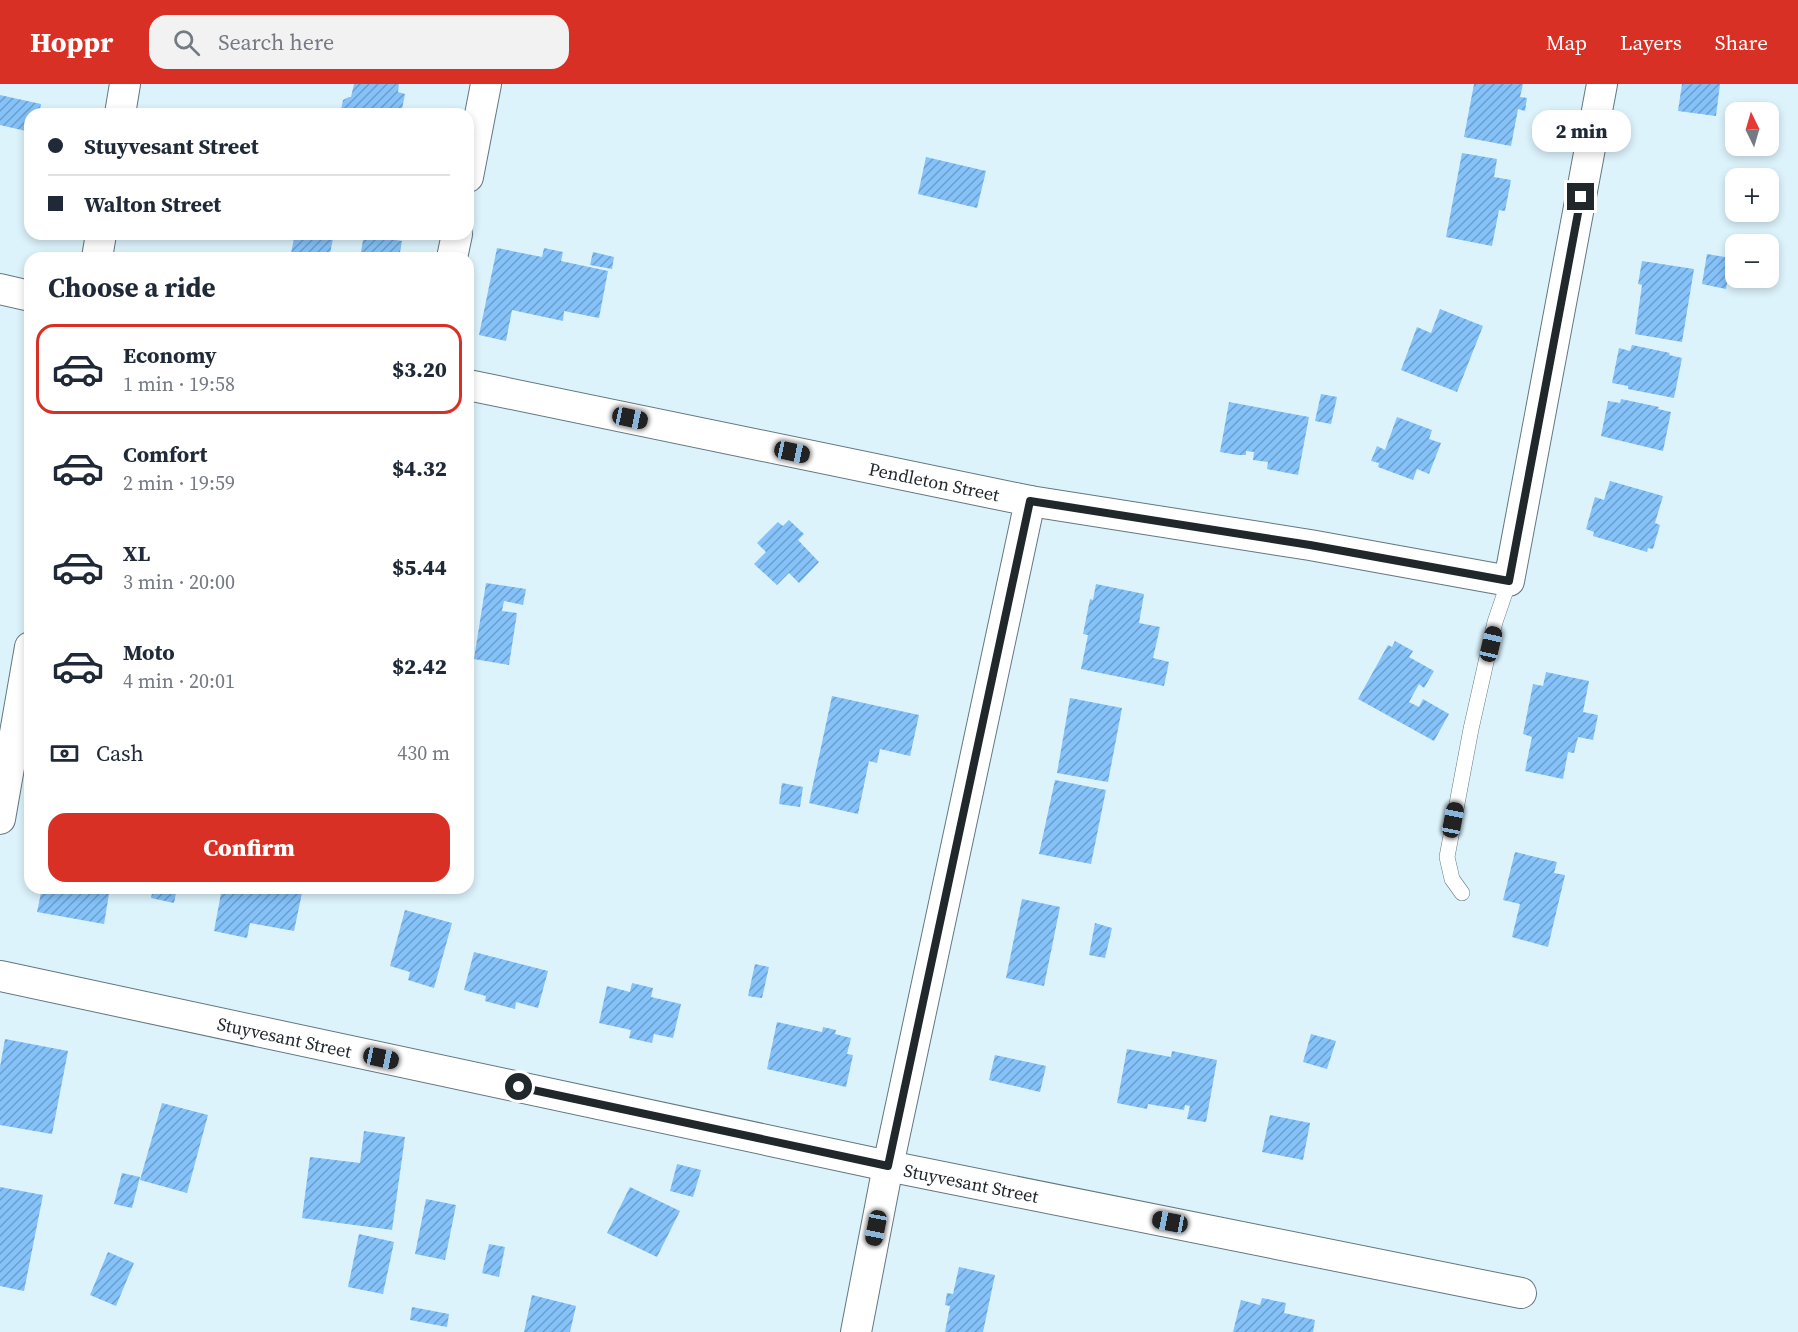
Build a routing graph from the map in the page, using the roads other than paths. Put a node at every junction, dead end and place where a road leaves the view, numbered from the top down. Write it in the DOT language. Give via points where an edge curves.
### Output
graph roads {
  1 [pos="124,84"];
  2 [pos="486,84"];
  3 [pos="1602,84"];
  4 [pos="121,108"];
  5 [pos="474,146"];
  6 [pos="0,289"];
  7 [pos="24,295"];
  8 [pos="474,385"];
  9 [pos="1030,501"];
  10 [pos="1509,581"];
  11 [pos="24,681"];
  12 [pos="0,819"];
  13 [pos="1462,893"];
  14 [pos="0,976"];
  15 [pos="888,1166"];
  16 [pos="1521,1293"];
  17 [pos="856,1332"];
  1 -- 4 [label="street"];
  2 -- 5 [label="street"];
  3 -- 10 [label="street"];
  6 -- 7 [label="street"];
  8 -- 9 [label="street, Pendleton Street"];
  9 -- 10 [label="street, Pendleton Street"];
  9 -- 15 [label="street"];
  10 -- 13 [label="lane" via="1478,697 1447,857 1452,879"];
  11 -- 12 [label="street"];
  14 -- 15 [label="street, Stuyvesant Street"];
  15 -- 16 [label="street, Stuyvesant Street"];
  15 -- 17 [label="street"];
}
